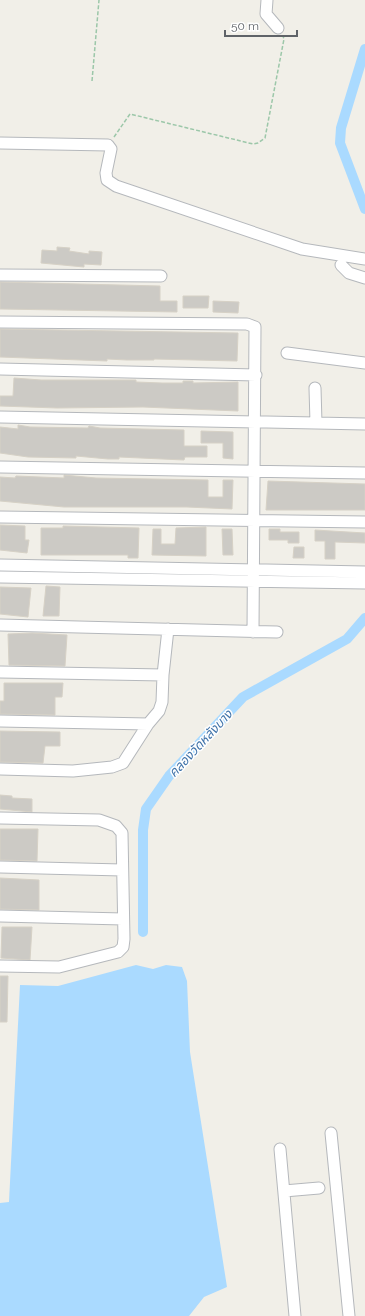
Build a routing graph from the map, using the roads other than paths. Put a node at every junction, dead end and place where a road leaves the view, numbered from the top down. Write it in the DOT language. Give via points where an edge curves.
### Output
graph roads {
  1 [pos="267,0"];
  2 [pos="278,28"];
  3 [pos="0,143"];
  4 [pos="365,259"];
  5 [pos="341,265"];
  6 [pos="0,275"];
  7 [pos="161,276"];
  8 [pos="365,278"];
  9 [pos="0,322"];
  10 [pos="287,353"];
  11 [pos="365,363"];
  12 [pos="0,369"];
  13 [pos="256,375"];
  14 [pos="315,388"];
  15 [pos="0,417"];
  16 [pos="256,422"];
  17 [pos="316,423"];
  18 [pos="365,424"];
  19 [pos="0,467"];
  20 [pos="255,471"];
  21 [pos="365,473"];
  22 [pos="0,516"];
  23 [pos="254,521"];
  24 [pos="365,522"];
  25 [pos="0,565"];
  26 [pos="92,567"];
  27 [pos="253,570"];
  28 [pos="365,572"];
  29 [pos="0,577"];
  30 [pos="329,577"];
  31 [pos="344,578"];
  32 [pos="93,579"];
  33 [pos="253,582"];
  34 [pos="365,583"];
  35 [pos="0,624"];
  36 [pos="168,630"];
  37 [pos="253,632"];
  38 [pos="277,632"];
  39 [pos="0,672"];
  40 [pos="163,675"];
  41 [pos="0,721"];
  42 [pos="148,724"];
  43 [pos="0,770"];
  44 [pos="0,818"];
  45 [pos="0,867"];
  46 [pos="122,870"];
  47 [pos="0,916"];
  48 [pos="123,919"];
  49 [pos="0,966"];
  50 [pos="331,1133"];
  51 [pos="280,1149"];
  52 [pos="319,1188"];
  53 [pos="284,1191"];
  54 [pos="295,1316"];
  55 [pos="349,1316"];
  1 -- 2 [label="street" via="266,14"];
  3 -- 4 [label="street" via="108,145 111,149 107,180 116,186 302,249"];
  5 -- 8 [label="street" via="349,273"];
  6 -- 7 [label="street"];
  9 -- 13 [label="street" via="247,324 256,327 257,332"];
  10 -- 11 [label="street"];
  12 -- 13 [label="street"];
  13 -- 16 [label="street"];
  14 -- 17 [label="street"];
  15 -- 16 [label="street"];
  16 -- 17 [label="street"];
  16 -- 20 [label="street"];
  17 -- 18 [label="street"];
  19 -- 20 [label="street"];
  20 -- 21 [label="street"];
  20 -- 23 [label="street"];
  22 -- 23 [label="street"];
  23 -- 24 [label="street"];
  23 -- 27 [label="street"];
  25 -- 26 [label="street"];
  26 -- 27 [label="street"];
  26 -- 32 [label="street"];
  27 -- 30 [label="street"];
  27 -- 33 [label="street"];
  28 -- 31 [label="street"];
  29 -- 32 [label="street"];
  30 -- 31 [label="street"];
  30 -- 33 [label="street"];
  31 -- 34 [label="street"];
  32 -- 33 [label="street"];
  33 -- 37 [label="street"];
  35 -- 36 [label="street"];
  36 -- 37 [label="street"];
  36 -- 40 [label="street"];
  37 -- 38 [label="street"];
  39 -- 40 [label="street"];
  40 -- 42 [label="street" via="162,702 159,711"];
  41 -- 42 [label="street"];
  42 -- 43 [label="street" via="123,763 112,767 73,771"];
  44 -- 46 [label="street" via="108,822 122,833"];
  45 -- 46 [label="street"];
  46 -- 48 [label="street"];
  47 -- 48 [label="street"];
  48 -- 49 [label="street" via="123,947 118,952 59,967"];
  50 -- 55 [label="street"];
  51 -- 53 [label="street"];
  52 -- 53 [label="street"];
  53 -- 54 [label="street"];
}
